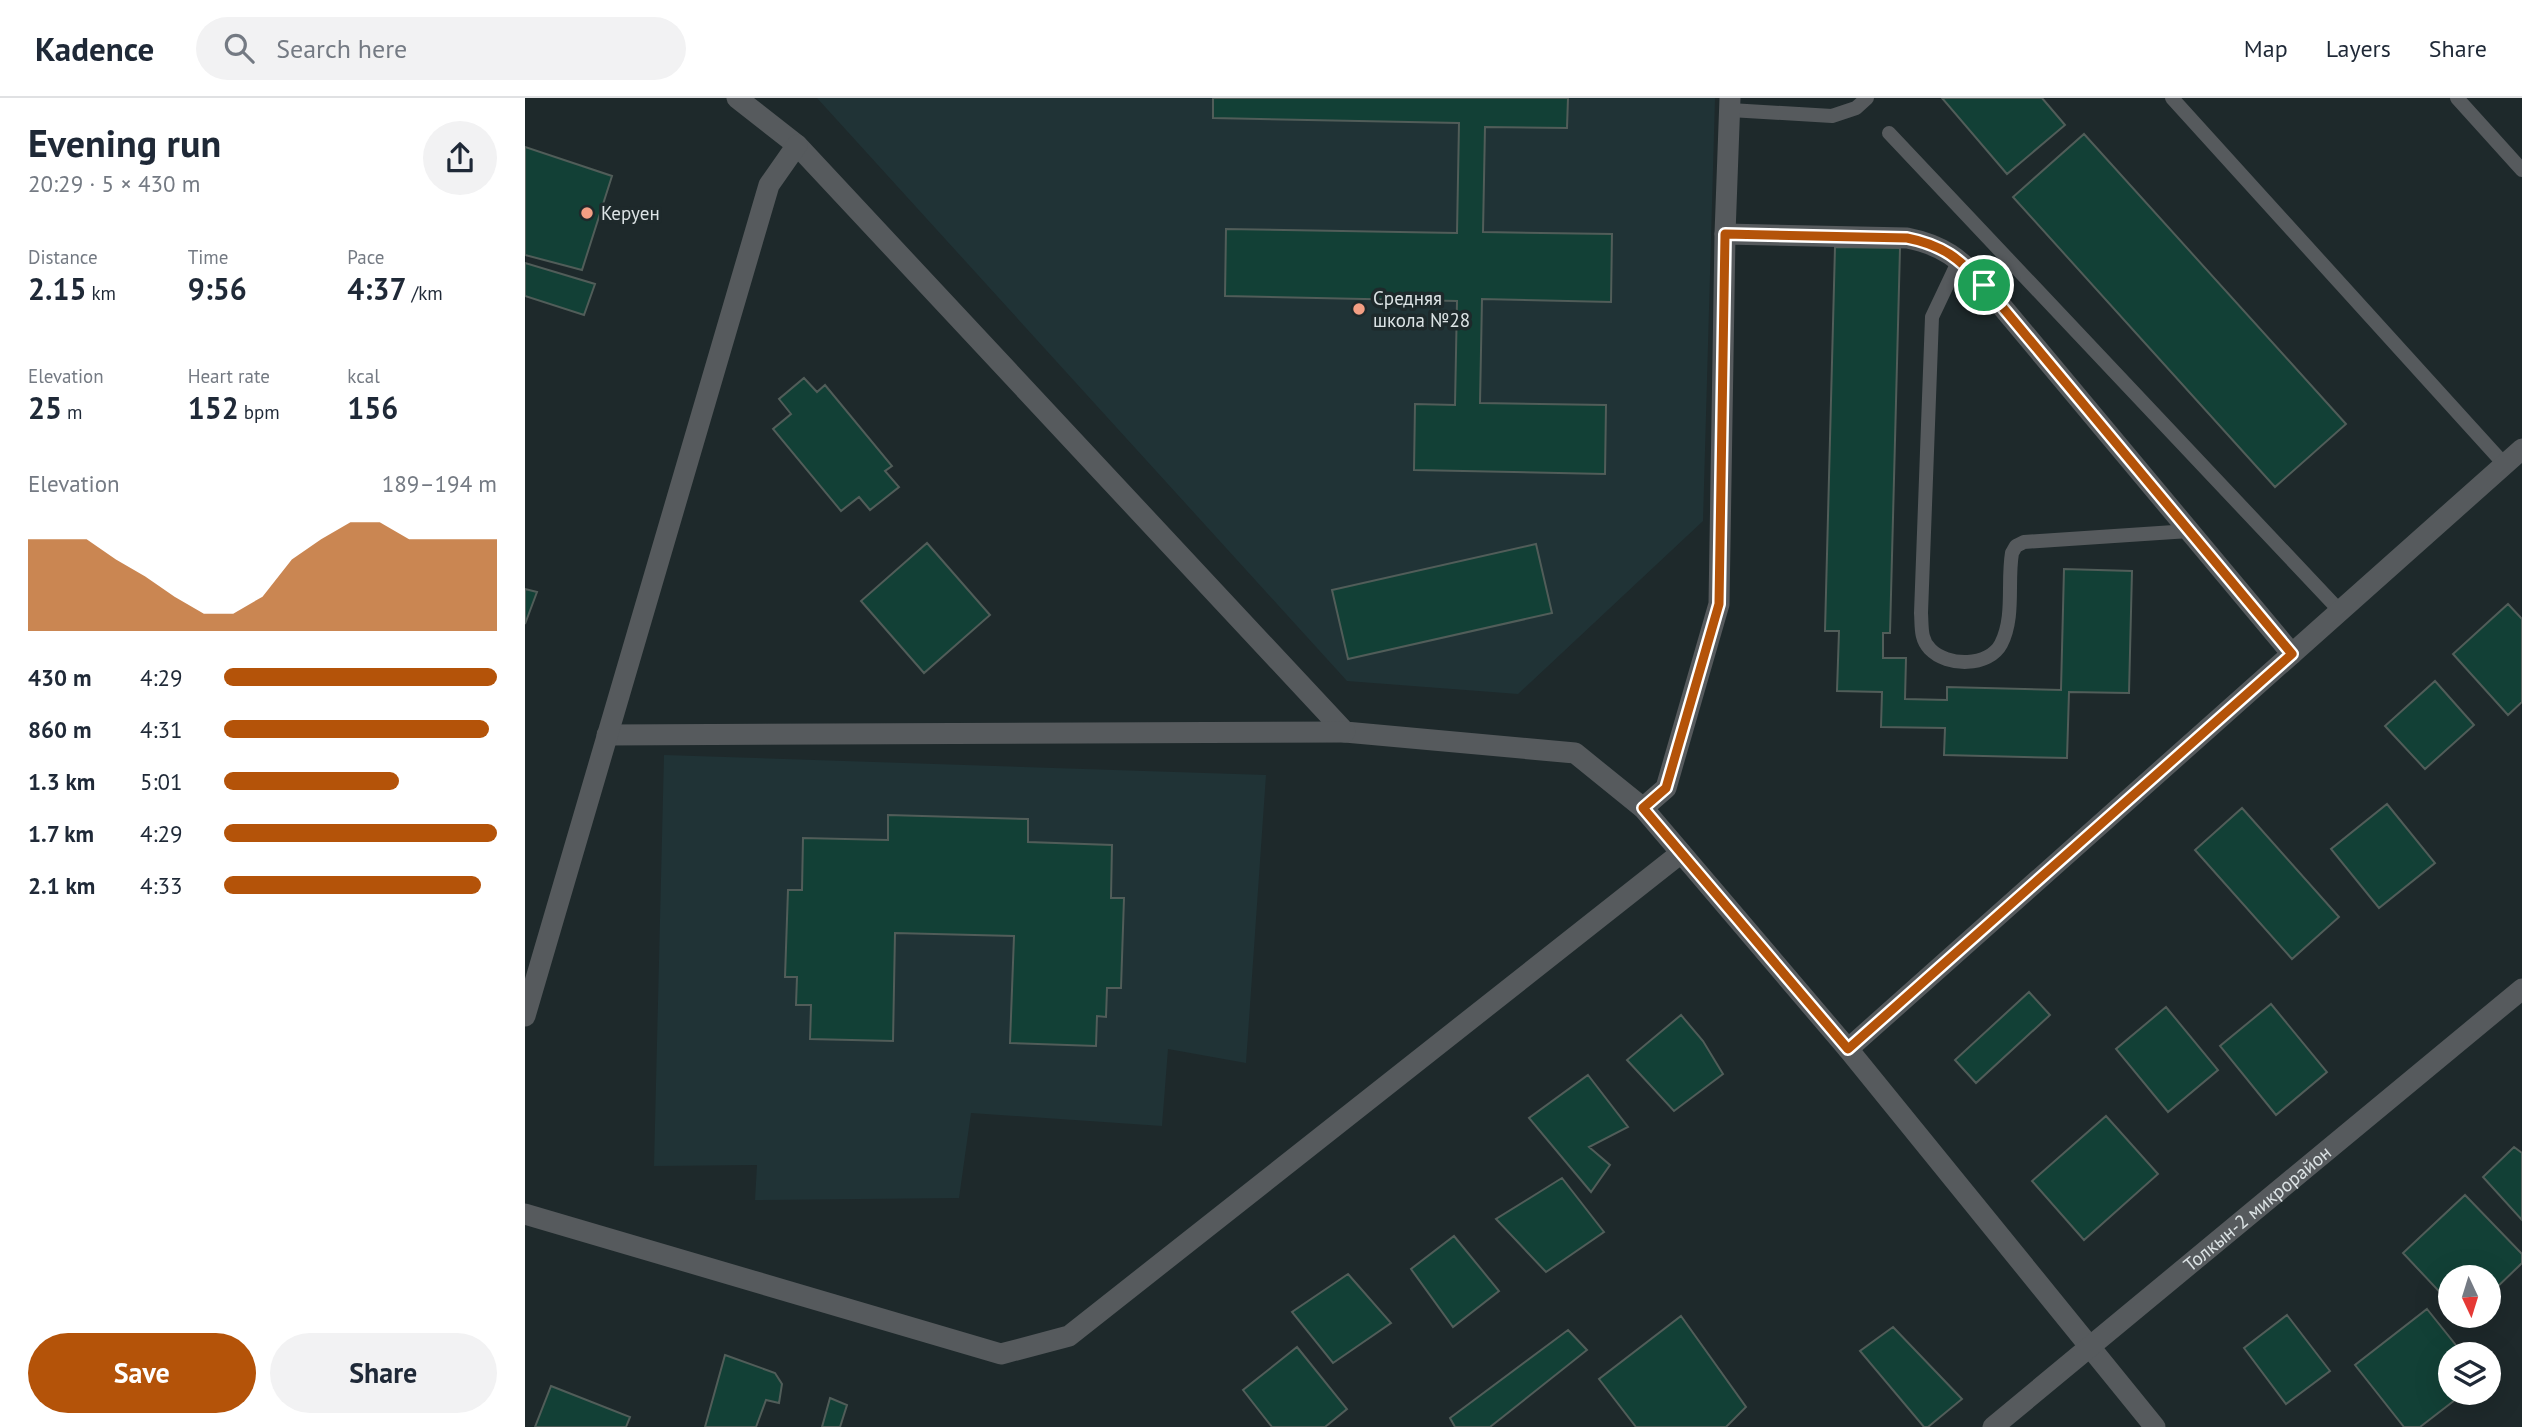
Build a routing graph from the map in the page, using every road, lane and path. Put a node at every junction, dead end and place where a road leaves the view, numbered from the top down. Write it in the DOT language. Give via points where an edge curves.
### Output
graph roads {
  1 [pos="737,98"];
  2 [pos="1867,98"];
  3 [pos="2172,98"];
  4 [pos="2457,98"];
  5 [pos="1730,104"];
  6 [pos="1889,133"];
  7 [pos="797,145"];
  8 [pos="2522,170"];
  9 [pos="1725,234"];
  10 [pos="1959,260"];
  11 [pos="2522,449"];
  12 [pos="2505,465"];
  13 [pos="2189,531"];
  14 [pos="2340,611"];
  15 [pos="2292,654"];
  16 [pos="1345,732"];
  17 [pos="607,735"];
  18 [pos="1643,808"];
  19 [pos="1681,853"];
  20 [pos="2522,989"];
  21 [pos="525,1016"];
  22 [pos="1848,1049"];
  23 [pos="525,1214"];
  24 [pos="2090,1346"];
  25 [pos="1993,1427"];
  26 [pos="2155,1427"];
  1 -- 7 [label="street"];
  2 -- 5 [label="lane" via="1856,108 1832,116"];
  3 -- 12 [label="lane"];
  4 -- 8 [label="lane"];
  5 -- 9 [label="street"];
  6 -- 14 [label="lane"];
  7 -- 16 [label="street"];
  7 -- 17 [label="street" via="769,184"];
  9 -- 10 [label="street" via="1907,238 1929,242"];
  9 -- 18 [label="street" via="1719,604 1666,788"];
  10 -- 13 [label="street"];
  10 -- 13 [label="lane" via="1932,317 1921,613 1922,637 1929,649 1952,661 1992,656 2009,620 2012,553 2024,542"];
  11 -- 12 [label="street"];
  12 -- 14 [label="street"];
  13 -- 15 [label="street"];
  14 -- 15 [label="street"];
  15 -- 22 [label="street"];
  16 -- 17 [label="street"];
  16 -- 18 [label="street" via="1575,753"];
  17 -- 21 [label="street"];
  18 -- 19 [label="street"];
  19 -- 22 [label="street"];
  19 -- 23 [label="street" via="1069,1336 1001,1354"];
  20 -- 24 [label="street, Толкын-2 микрорайон"];
  22 -- 24 [label="street"];
  24 -- 25 [label="street, Толкын-2 микрорайон"];
  24 -- 26 [label="street"];
}
